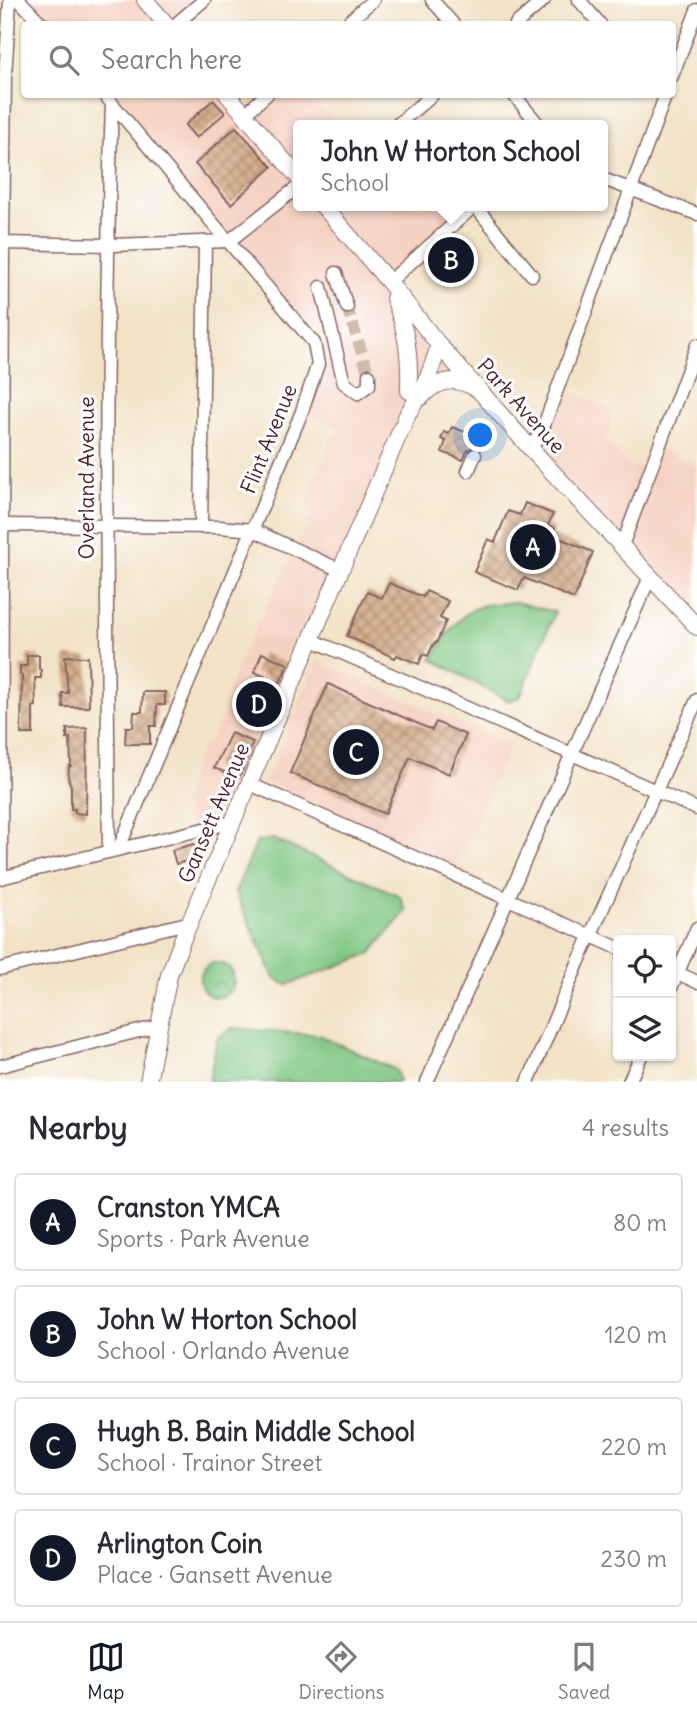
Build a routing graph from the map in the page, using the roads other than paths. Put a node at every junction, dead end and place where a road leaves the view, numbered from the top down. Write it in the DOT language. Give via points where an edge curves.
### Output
graph roads {
  1 [pos="10,0"];
  2 [pos="19,0"];
  3 [pos="145,0"];
  4 [pos="204,0"];
  5 [pos="373,0"];
  6 [pos="432,0"];
  7 [pos="544,0"];
  8 [pos="579,0"];
  9 [pos="697,10"];
  10 [pos="39,21"];
  11 [pos="163,21"];
  12 [pos="180,21"];
  13 [pos="349,21"];
  14 [pos="450,21"];
  15 [pos="520,21"];
  16 [pos="597,21"];
  17 [pos="676,68"];
  18 [pos="229,98"];
  19 [pos="263,98"];
  20 [pos="428,98"];
  21 [pos="516,98"];
  22 [pos="664,98"];
  23 [pos="108,99"];
  24 [pos="244,115"];
  25 [pos="403,120"];
  26 [pos="535,120"];
  27 [pos="293,171"];
  28 [pos="608,181"];
  29 [pos="630,189"];
  30 [pos="293,191"];
  31 [pos="327,211"];
  32 [pos="469,211"];
  33 [pos="479,211"];
  34 [pos="697,214"];
  35 [pos="229,241"];
  36 [pos="205,242"];
  37 [pos="1,243"];
  38 [pos="107,244"];
  39 [pos="336,273"];
  40 [pos="532,275"];
  41 [pos="388,282"];
  42 [pos="321,288"];
  43 [pos="347,307"];
  44 [pos="439,345"];
  45 [pos="697,345"];
  46 [pos="369,375"];
  47 [pos="480,391"];
  48 [pos="411,402"];
  49 [pos="481,444"];
  50 [pos="531,449"];
  51 [pos="468,471"];
  52 [pos="1,525"];
  53 [pos="106,526"];
  54 [pos="201,527"];
  55 [pos="253,530"];
  56 [pos="622,546"];
  57 [pos="340,570"];
  58 [pos="650,577"];
  59 [pos="697,627"];
  60 [pos="310,639"];
  61 [pos="697,700"];
  62 [pos="571,753"];
  63 [pos="250,784"];
  64 [pos="655,791"];
  65 [pos="697,809"];
  66 [pos="233,822"];
  67 [pos="114,850"];
  68 [pos="0,878"];
  69 [pos="508,898"];
  70 [pos="191,922"];
  71 [pos="697,928"];
  72 [pos="591,936"];
  73 [pos="613,946"];
  74 [pos="676,968"];
  75 [pos="0,969"];
  76 [pos="676,973"];
  77 [pos="697,982"];
  78 [pos="159,1026"];
  79 [pos="638,1061"];
  80 [pos="0,1066"];
  81 [pos="148,1082"];
  82 [pos="427,1082"];
  83 [pos="528,1082"];
  84 [pos="629,1082"];
  1 -- 37 [label="street"];
  2 -- 10 [label="street"];
  3 -- 11 [label="main road"];
  4 -- 12 [label="street"];
  5 -- 13 [label="street"];
  6 -- 14 [label="street"];
  7 -- 15 [label="street"];
  8 -- 16 [label="street"];
  9 -- 17 [label="street"];
  18 -- 24 [label="main road"];
  19 -- 24 [label="street"];
  20 -- 25 [label="street"];
  21 -- 26 [label="street"];
  22 -- 29 [label="street"];
  23 -- 35 [label="street, Flint Avenue"];
  23 -- 38 [label="street, Overland Avenue"];
  24 -- 27 [label="main road"];
  28 -- 29 [label="street"];
  29 -- 34 [label="street"];
  29 -- 50 [label="street"];
  30 -- 35 [label="street"];
  31 -- 41 [label="main road, Park Avenue"];
  32 -- 41 [label="street"];
  33 -- 40 [label="street"];
  35 -- 36 [label="street"];
  35 -- 55 [label="street, Flint Avenue" via="314,342 318,364"];
  36 -- 38 [label="street"];
  36 -- 54 [label="street"];
  37 -- 38 [label="street"];
  37 -- 52 [label="street"];
  38 -- 53 [label="street, Overland Avenue"];
  39 -- 43 [label="street"];
  41 -- 44 [label="main road, Park Avenue"];
  41 -- 48 [label="main road" via="407,337"];
  42 -- 46 [label="street" via="344,383 358,393 369,385"];
  44 -- 47 [label="main road, Park Avenue"];
  44 -- 48 [label="main road, Gansett Avenue" via="425,356 414,375"];
  45 -- 56 [label="street"];
  47 -- 48 [label="main road" via="455,380 437,383"];
  47 -- 50 [label="main road, Park Avenue"];
  48 -- 57 [label="main road, Gansett Avenue"];
  49 -- 51 [label="street"];
  50 -- 56 [label="main road, Park Avenue"];
  52 -- 53 [label="street"];
  52 -- 68 [label="street"];
  53 -- 54 [label="street"];
  53 -- 67 [label="street, Overland Avenue"];
  54 -- 55 [label="street"];
  55 -- 57 [label="street"];
  55 -- 67 [label="street, Flint Avenue" via="211,640"];
  56 -- 58 [label="main road, Park Avenue"];
  57 -- 60 [label="main road, Gansett Avenue"];
  58 -- 59 [label="main road, Park Avenue"];
  58 -- 62 [label="street"];
  60 -- 62 [label="street"];
  60 -- 63 [label="main road, Gansett Avenue" via="297,657"];
  61 -- 64 [label="street"];
  62 -- 64 [label="street"];
  62 -- 69 [label="street"];
  63 -- 66 [label="main road, Gansett Avenue"];
  63 -- 69 [label="street"];
  64 -- 65 [label="street"];
  64 -- 72 [label="street"];
  66 -- 67 [label="street"];
  66 -- 70 [label="main road, Gansett Avenue"];
  67 -- 68 [label="street"];
  69 -- 72 [label="street"];
  69 -- 82 [label="street"];
  70 -- 75 [label="street"];
  70 -- 78 [label="main road, Gansett Avenue" via="169,975"];
  71 -- 74 [label="street"];
  72 -- 73 [label="street"];
  72 -- 83 [label="street"];
  76 -- 77 [label="street"];
  78 -- 80 [label="street"];
  78 -- 81 [label="main road, Gansett Avenue"];
  79 -- 84 [label="street"];
}
